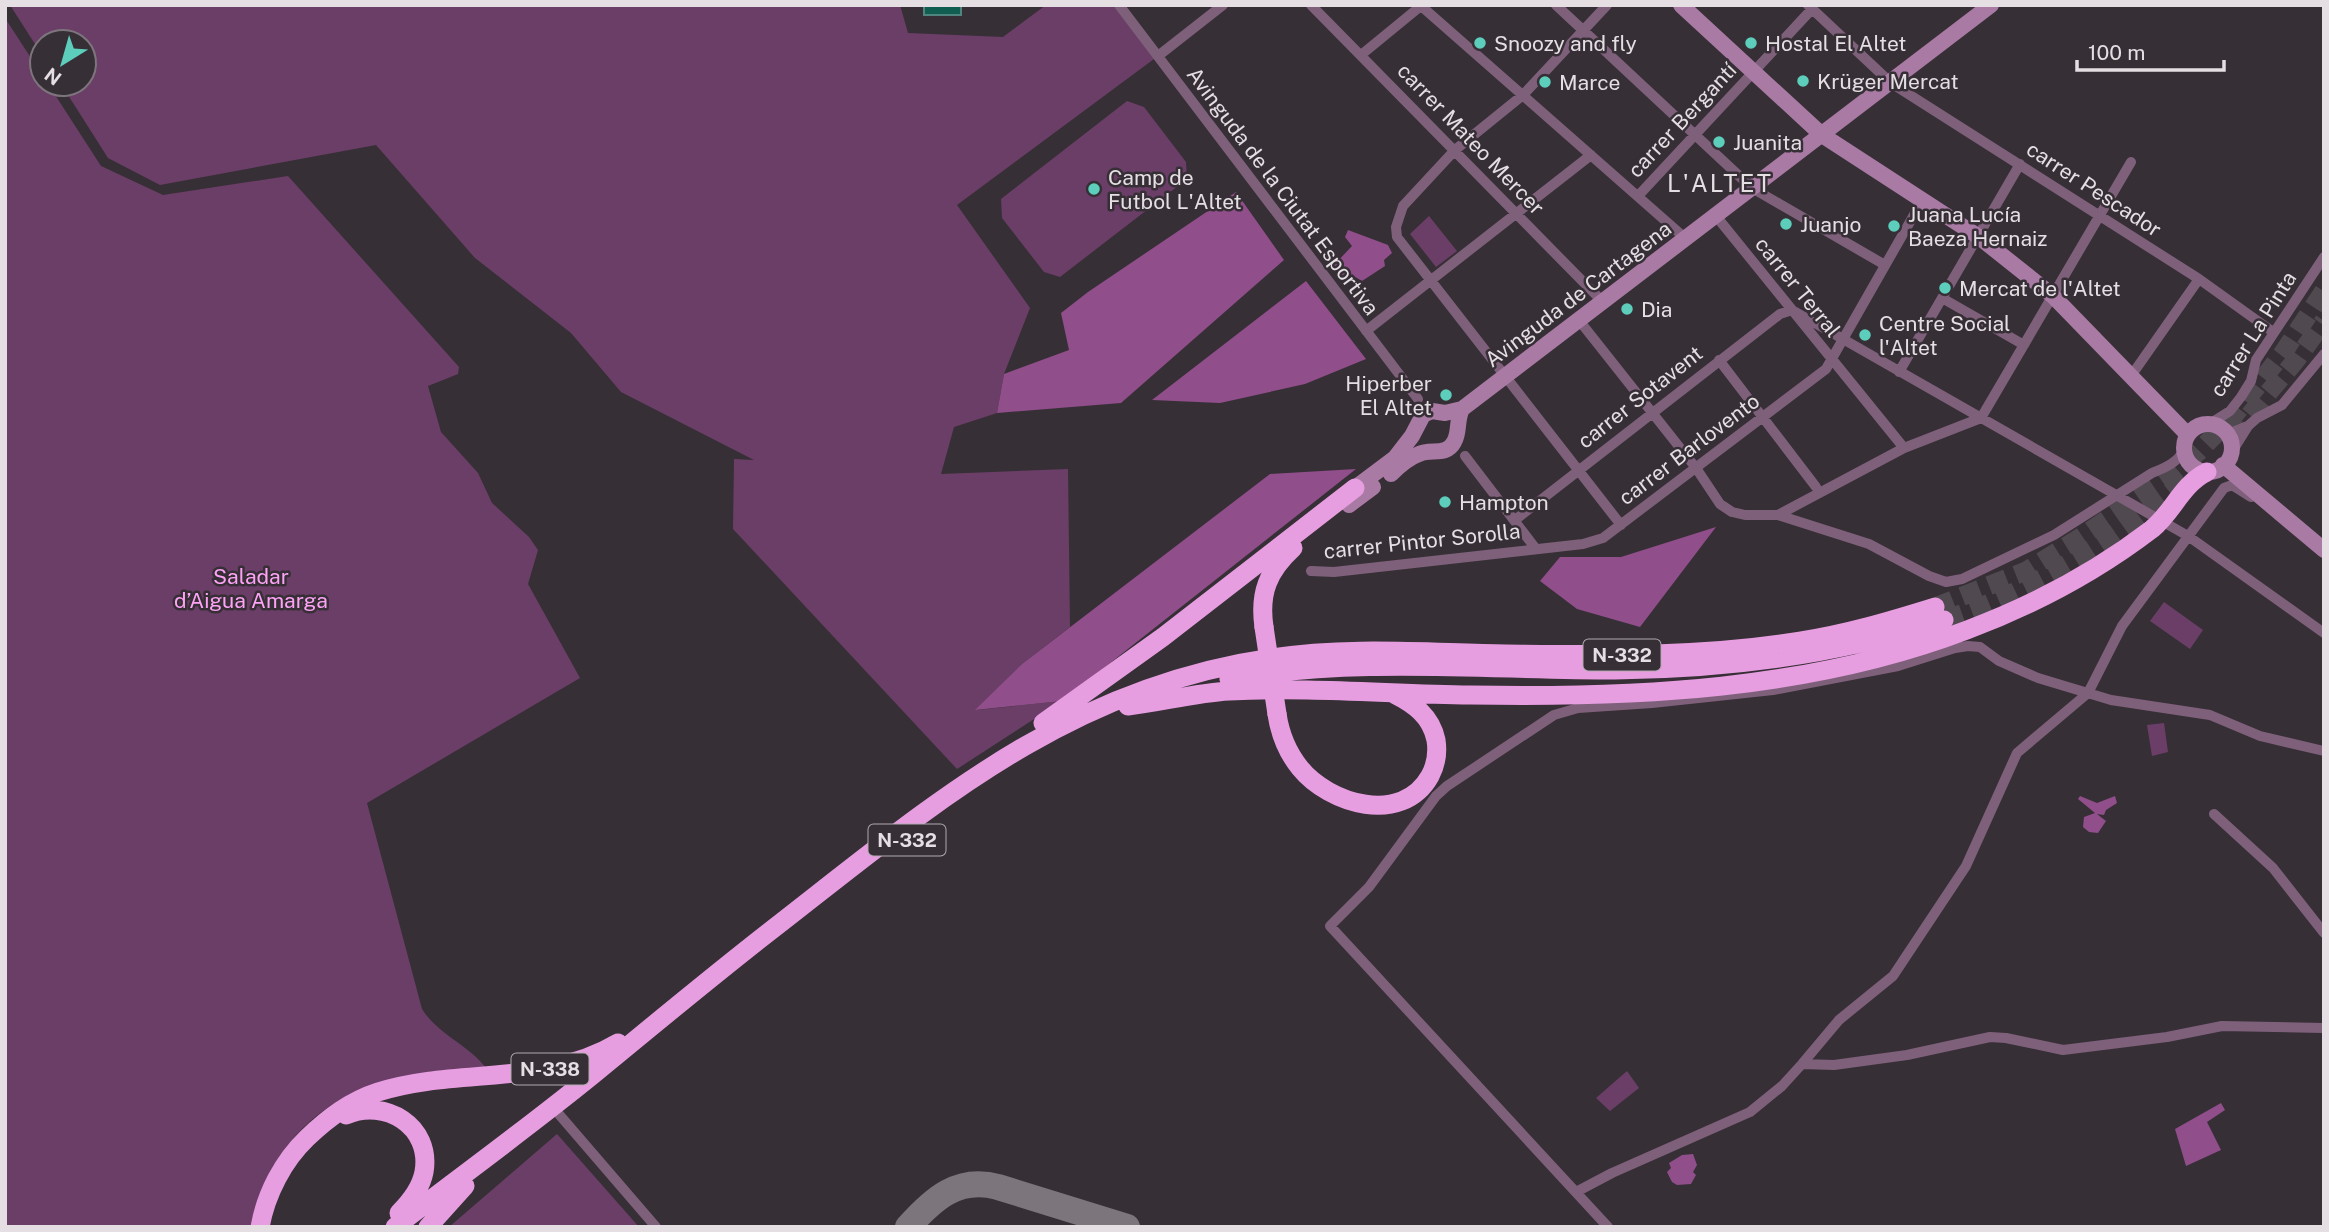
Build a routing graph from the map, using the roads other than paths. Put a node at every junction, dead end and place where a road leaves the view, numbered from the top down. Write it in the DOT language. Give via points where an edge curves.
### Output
graph roads {
  1 [pos="1119,5"];
  2 [pos="1223,5"];
  3 [pos="1311,5"];
  4 [pos="1556,5"];
  5 [pos="1607,5"];
  6 [pos="1681,5"];
  7 [pos="1991,5"];
  8 [pos="1421,6"];
  9 [pos="1810,7"];
  10 [pos="1583,31"];
  11 [pos="1362,55"];
  12 [pos="1158,56"];
  13 [pos="1752,73"];
  14 [pos="1891,83"];
  15 [pos="1523,95"];
  16 [pos="1695,135"];
  17 [pos="1822,135"];
  18 [pos="1455,150"];
  19 [pos="1591,155"];
  20 [pos="2131,162"];
  21 [pos="2020,164"];
  22 [pos="1752,188"];
  23 [pos="1638,196"];
  24 [pos="1923,199"];
  25 [pos="1517,214"];
  26 [pos="1716,216"];
  27 [pos="2099,216"];
  28 [pos="1979,237"];
  29 [pos="1685,238"];
  30 [pos="2324,257"];
  31 [pos="1885,265"];
  32 [pos="2199,279"];
  33 [pos="1432,280"];
  34 [pos="2053,296"];
  35 [pos="1942,298"];
  36 [pos="1602,301"];
  37 [pos="1792,310"];
  38 [pos="1578,319"];
  39 [pos="1366,331"];
  40 [pos="2273,332"];
  41 [pos="1841,339"];
  42 [pos="2024,345"];
  43 [pos="2324,354"];
  44 [pos="1832,359"];
  45 [pos="1719,360"];
  46 [pos="1899,372"];
  47 [pos="1505,376"];
  48 [pos="2131,376"];
  49 [pos="1418,399"];
  50 [pos="1651,412"];
  51 [pos="1762,417"];
  52 [pos="1981,418"];
  53 [pos="1417,424"];
  54 [pos="2208,425"];
  55 [pos="2248,426"];
  56 [pos="1447,428"];
  57 [pos="2228,434"];
  58 [pos="2188,435"];
  59 [pos="1904,448"];
  60 [pos="2233,450"];
  61 [pos="2184,451"];
  62 [pos="1696,468"];
  63 [pos="1578,469"];
  64 [pos="2215,469"];
  65 [pos="1816,486"];
  66 [pos="1352,496"];
  67 [pos="2118,496"];
  68 [pos="1779,515"];
  69 [pos="2162,521"];
  70 [pos="1517,524"];
  71 [pos="1621,525"];
  72 [pos="2295,526"];
  73 [pos="2188,536"];
  74 [pos="1536,549"];
  75 [pos="2324,550"];
  76 [pos="1511,553"];
  77 [pos="1311,571"];
  78 [pos="2324,618"];
  79 [pos="2320,631"];
  80 [pos="1390,692"];
  81 [pos="2088,693"];
  82 [pos="1128,706"];
  83 [pos="2324,751"];
  84 [pos="994,763"];
  85 [pos="2214,814"];
  86 [pos="2324,933"];
  87 [pos="724,967"];
  88 [pos="703,998"];
  89 [pos="2324,1028"];
  90 [pos="1802,1064"];
  91 [pos="594,1074"];
  92 [pos="574,1099"];
  93 [pos="557,1112"];
  94 [pos="1576,1192"];
  95 [pos="260,1227"];
  96 [pos="267,1227"];
  97 [pos="382,1227"];
  98 [pos="395,1227"];
  99 [pos="428,1227"];
  100 [pos="656,1227"];
  101 [pos="1608,1227"];
  1 -- 12 [label="street, Avinguda de la Ciutat Esportiva"];
  2 -- 12 [label="street"];
  3 -- 11 [label="street, carrer Mateo Mercer"];
  4 -- 10 [label="street"];
  5 -- 10 [label="street"];
  6 -- 13 [label="main road"];
  7 -- 14 [label="main road, Avinguda de Cartagena"];
  8 -- 11 [label="street"];
  8 -- 15 [label="street"];
  9 -- 13 [label="street, carrer Bergantí"];
  9 -- 14 [label="street, carrer Pescador"];
  10 -- 15 [label="street"];
  10 -- 16 [label="street"];
  11 -- 18 [label="street, carrer Mateo Mercer"];
  12 -- 39 [label="street, Avinguda de la Ciutat Esportiva"];
  13 -- 16 [label="street, carrer Bergantí"];
  13 -- 17 [label="main road"];
  14 -- 17 [label="main road, Avinguda de Cartagena"];
  14 -- 21 [label="street, carrer Pescador"];
  15 -- 18 [label="street"];
  15 -- 19 [label="street"];
  16 -- 22 [label="street"];
  16 -- 23 [label="street, carrer Bergantí"];
  17 -- 22 [label="main road, Avinguda de Cartagena"];
  17 -- 24 [label="main road"];
  18 -- 25 [label="street, carrer Mateo Mercer"];
  18 -- 33 [label="street" via="1403,206 1396,227 1397,237"];
  19 -- 23 [label="street"];
  19 -- 25 [label="street"];
  20 -- 27 [label="street"];
  21 -- 27 [label="street, carrer Pescador"];
  21 -- 28 [label="street"];
  22 -- 26 [label="main road, Avinguda de Cartagena"];
  22 -- 31 [label="street"];
  23 -- 29 [label="street"];
  24 -- 28 [label="main road"];
  24 -- 31 [label="street, carrer Barlovento"];
  25 -- 33 [label="street"];
  25 -- 36 [label="street, carrer Mateo Mercer"];
  26 -- 29 [label="main road, Avinguda de Cartagena"];
  26 -- 37 [label="street, carrer Terral"];
  27 -- 32 [label="street, carrer Pescador"];
  27 -- 34 [label="street"];
  28 -- 34 [label="main road"];
  28 -- 35 [label="street"];
  29 -- 36 [label="main road, Avinguda de Cartagena"];
  30 -- 40 [label="street, carrer La Pinta"];
  31 -- 41 [label="street, carrer Barlovento"];
  32 -- 40 [label="street, carrer Pescador"];
  32 -- 48 [label="street"];
  33 -- 39 [label="street"];
  33 -- 47 [label="street"];
  34 -- 42 [label="street"];
  34 -- 48 [label="main road"];
  35 -- 42 [label="street"];
  35 -- 46 [label="street"];
  36 -- 38 [label="main road, Avinguda de Cartagena"];
  37 -- 41 [label="street"];
  37 -- 44 [label="street, carrer Terral"];
  37 -- 45 [label="street, carrer Sotavent"];
  38 -- 47 [label="main road, Avinguda de Cartagena"];
  38 -- 50 [label="street"];
  39 -- 49 [label="street, Avinguda de la Ciutat Esportiva"];
  40 -- 54 [label="street, carrer La Pinta" via="2241,397 2230,411"];
  41 -- 44 [label="street, carrer Barlovento"];
  41 -- 46 [label="street"];
  42 -- 52 [label="street"];
  43 -- 55 [label="street, carrer La Pinta" via="2282,405"];
  44 -- 51 [label="street, carrer Barlovento" via="1826,369"];
  44 -- 59 [label="street, carrer Terral"];
  45 -- 50 [label="street, carrer Sotavent"];
  45 -- 51 [label="street"];
  46 -- 52 [label="street"];
  47 -- 56 [label="main road, Avinguda de Cartagena"];
  47 -- 63 [label="street"];
  48 -- 58 [label="main road"];
  49 -- 53 [label="street" via="1422,413"];
  49 -- 56 [label="street"];
  50 -- 62 [label="street"];
  50 -- 63 [label="street, carrer Sotavent"];
  51 -- 62 [label="street, carrer Barlovento"];
  51 -- 65 [label="street"];
  52 -- 59 [label="street"];
  52 -- 67 [label="street"];
  53 -- 56 [label="main road" via="1427,413"];
  53 -- 56 [label="main road" via="1419,443"];
  53 -- 66 [label="main road" via="1408,443"];
  54 -- 57 [label="main road"];
  54 -- 58 [label="main road" via="2198,426"];
  55 -- 57 [label="street, carrer La Pinta"];
  55 -- 60 [label="street, carrer La Pinta"];
  56 -- 66 [label="main road"];
  56 -- 70 [label="street"];
  57 -- 60 [label="main road"];
  58 -- 61 [label="main road"];
  59 -- 68 [label="street"];
  60 -- 64 [label="main road" via="2229,460"];
  61 -- 64 [label="main road" via="2196,468"];
  61 -- 67 [label="street" via="2169,467"];
  62 -- 68 [label="street" via="1720,503 1732,512"];
  62 -- 71 [label="street, carrer Barlovento"];
  63 -- 70 [label="street, carrer Sotavent"];
  63 -- 71 [label="street"];
  64 -- 69 [label="highway" via="2186,487"];
  64 -- 72 [label="main road"];
  66 -- 80 [label="highway, bridge" via="1273,569 1262,599 1280,731 1292,758 1316,785 1351,802 1379,806 1415,794 1426,783 1438,748 1429,720"];
  66 -- 84 [label="highway"];
  67 -- 68 [label="street" via="2054,535 1962,579 1946,582 1868,544"];
  67 -- 69 [label="street"];
  69 -- 73 [label="street"];
  69 -- 80 [label="highway" via="2028,603 1941,640 1837,668 1642,692"];
  70 -- 74 [label="street"];
  70 -- 76 [label="street" via="1520,541"];
  71 -- 74 [label="street, carrer Barlovento" via="1593,543"];
  72 -- 73 [label="street" via="2232,485 2224,488"];
  72 -- 75 [label="main road"];
  73 -- 79 [label="street"];
  73 -- 81 [label="street" via="2122,626"];
  74 -- 76 [label="street, carrer Pintor Sorolla"];
  76 -- 77 [label="street, carrer Pintor Sorolla"];
  78 -- 79 [label="street"];
  80 -- 82 [label="highway" via="1225,691"];
  81 -- 83 [label="street" via="2145,707 2210,715 2260,736"];
  81 -- 90 [label="street" via="2017,753 1966,866 1903,962 1893,976 1839,1020"];
  81 -- 94 [label="street" via="2038,678 1980,647 1955,648 1898,666 1796,686 1585,707 1554,715 1436,796 1369,887 1330,926"];
  82 -- 84 [label="highway, N-332" via="1215,681 1313,668 1618,670 1744,663 1858,645 1939,613 1739,649 1614,655 1368,651 1270,658 1180,677 1122,696"];
  82 -- 88 [label="highway, N-332" via="1067,733 969,794"];
  84 -- 87 [label="highway, N-332"];
  85 -- 86 [label="street" via="2273,868"];
  87 -- 91 [label="highway, N-332"];
  87 -- 95 [label="highway, N-338" via="591,1057 551,1069 394,1088 351,1104 325,1121 293,1153 271,1191"];
  88 -- 91 [label="highway, N-332"];
  88 -- 92 [label="highway, N-332"];
  89 -- 90 [label="street" via="2222,1026 2063,1050 1990,1037 1834,1065"];
  90 -- 94 [label="street" via="1750,1112"];
  91 -- 98 [label="highway, N-332"];
  92 -- 93 [label="highway, N-338"];
  93 -- 99 [label="highway, N-338" via="471,1181"];
  93 -- 100 [label="street"];
  94 -- 101 [label="street"];
  96 -- 97 [label="highway" via="279,1186 308,1146 329,1125 357,1111 378,1109 406,1121 419,1138 425,1162 422,1181 409,1203"];
}
